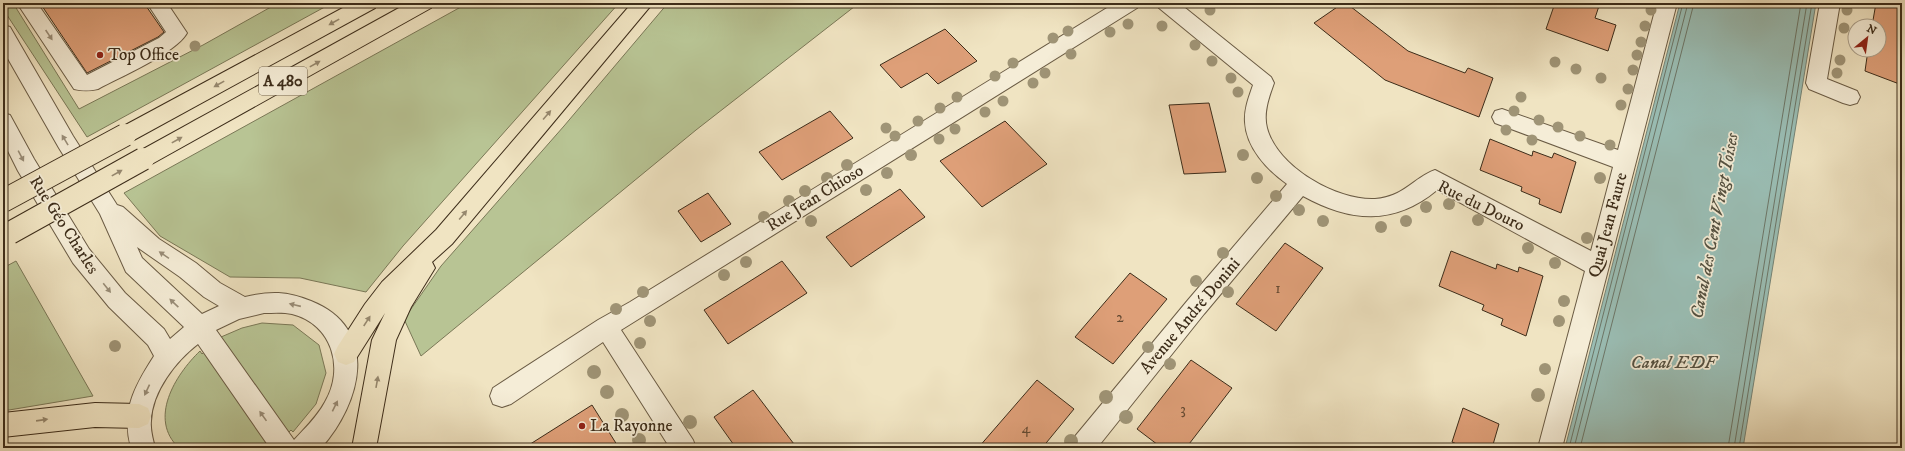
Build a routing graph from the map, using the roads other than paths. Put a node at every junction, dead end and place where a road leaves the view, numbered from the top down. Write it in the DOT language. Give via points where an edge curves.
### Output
graph roads {
  1 [pos="27,3"];
  2 [pos="157,3"];
  3 [pos="368,3"];
  4 [pos="424,3"];
  5 [pos="642,3"];
  6 [pos="1130,3"];
  7 [pos="1166,3"];
  8 [pos="1667,3"];
  9 [pos="1830,3"];
  10 [pos="3,32"];
  11 [pos="1850,97"];
  12 [pos="1502,117"];
  13 [pos="3,121"];
  14 [pos="1624,162"];
  15 [pos="1300,184"];
  16 [pos="3,201"];
  17 [pos="108,209"];
  18 [pos="6,235"];
  19 [pos="444,237"];
  20 [pos="1597,266"];
  21 [pos="243,308"];
  22 [pos="200,327"];
  23 [pos="606,327"];
  24 [pos="346,354"];
  25 [pos="167,357"];
  26 [pos="502,396"];
  27 [pos="139,416"];
  28 [pos="3,426"];
  29 [pos="314,443"];
  30 [pos="143,448"];
  31 [pos="285,448"];
  32 [pos="364,448"];
  33 [pos="684,448"];
  34 [pos="1081,448"];
  35 [pos="1550,448"];
  1 -- 2 [label="street, one-way" via="81,84 92,83 126,65 166,43 176,33"];
  3 -- 16 [label="highway, A 480, one-way, bridge"];
  18 -- 4 [label="highway, A 480, one-way, bridge"];
  19 -- 5 [label="highway, one-way"];
  6 -- 23 [label="street, Rue Jean Chioso"];
  7 -- 15 [label="street, Rue du Douro" via="1264,83 1255,112 1256,128 1263,145 1275,162"];
  8 -- 14 [label="street, Quai Jean Faure"];
  9 -- 11 [label="street" via="1816,83"];
  17 -- 10 [label="street, one-way"];
  12 -- 14 [label="street"];
  13 -- 25 [label="street, Rue Géo Charles, one-way" via="26,165 81,256 117,300 156,338"];
  14 -- 20 [label="street, Quai Jean Faure"];
  15 -- 20 [label="street, Rue du Douro" via="1333,200 1352,206 1375,208 1410,198 1434,180"];
  15 -- 34 [label="street, Avenue André Donini"];
  21 -- 17 [label="street, one-way" via="212,290 188,270 151,246"];
  22 -- 17 [label="street, one-way" via="134,265"];
  24 -- 19 [label="highway, one-way" via="390,289"];
  32 -- 19 [label="highway, one-way" via="384,340 403,300"];
  20 -- 35 [label="street, Quai Jean Faure"];
  21 -- 22 [label="street"];
  24 -- 21 [label="street, one-way" via="339,335 327,320 311,309 290,304 267,303"];
  22 -- 25 [label="street"];
  31 -- 22 [label="street, one-way"];
  23 -- 26 [label="street, Rue Jean Chioso"];
  23 -- 33 [label="street"];
  29 -- 24 [label="street, one-way" via="334,410 342,390"];
  25 -- 27 [label="street, one-way" via="153,376"];
  28 -- 27 [label="highway, one-way" via="95,415"];
  27 -- 30 [label="street" via="139,435"];
}
